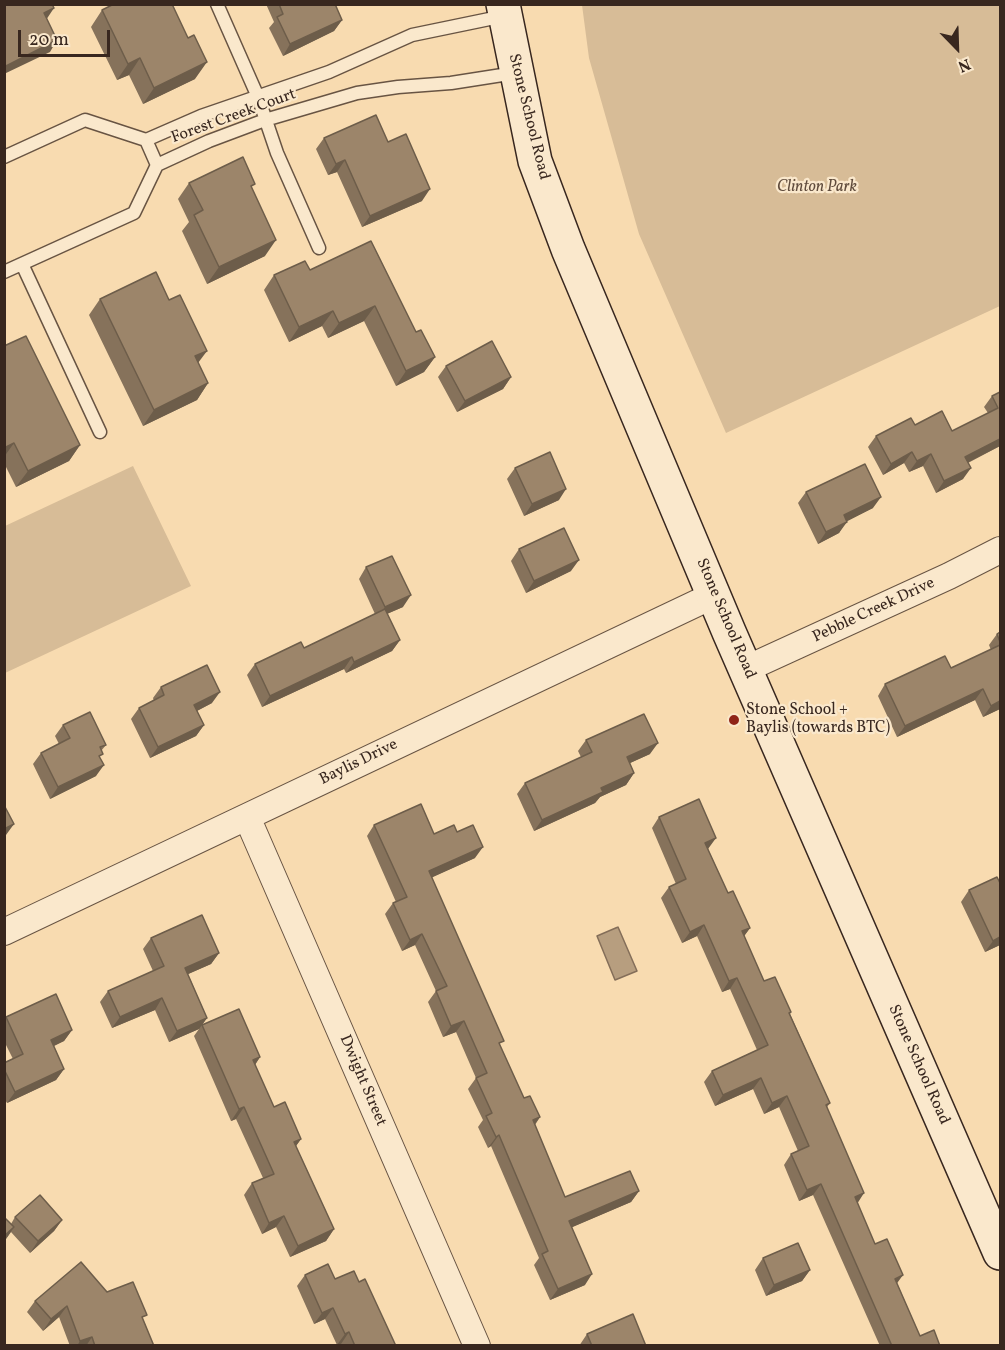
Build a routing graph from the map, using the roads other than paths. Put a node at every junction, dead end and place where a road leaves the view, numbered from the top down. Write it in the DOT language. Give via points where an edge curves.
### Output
graph roads {
  1 [pos="217,4"];
  2 [pos="504,10"];
  3 [pos="516,72"];
  4 [pos="258,97"];
  5 [pos="266,120"];
  6 [pos="146,140"];
  7 [pos="4,157"];
  8 [pos="157,165"];
  9 [pos="319,248"];
  10 [pos="22,264"];
  11 [pos="4,272"];
  12 [pos="100,432"];
  13 [pos="1000,550"];
  14 [pos="714,595"];
  15 [pos="746,669"];
  16 [pos="247,816"];
  17 [pos="4,932"];
  18 [pos="1000,1253"];
  19 [pos="477,1346"];
  1 -- 4 [label="lane"];
  2 -- 3 [label="main road, Stone School Road"];
  2 -- 4 [label="lane, Forest Creek Court" via="412,35 329,72"];
  3 -- 5 [label="lane, Forest Creek Court" via="357,93"];
  3 -- 14 [label="main road, Stone School Road" via="535,161 568,249"];
  4 -- 5 [label="lane"];
  4 -- 6 [label="lane, Forest Creek Court"];
  5 -- 8 [label="lane, Forest Creek Court"];
  5 -- 9 [label="lane"];
  6 -- 7 [label="lane" via="85,120"];
  6 -- 8 [label="lane"];
  8 -- 10 [label="lane, Forest Creek Court" via="134,213"];
  10 -- 11 [label="lane, Forest Creek Court"];
  10 -- 12 [label="lane"];
  13 -- 15 [label="street, Pebble Creek Drive"];
  14 -- 15 [label="main road, Stone School Road"];
  14 -- 16 [label="street, Baylis Drive"];
  15 -- 18 [label="main road, Stone School Road"];
  16 -- 17 [label="street, Baylis Drive"];
  16 -- 19 [label="street, Dwight Street"];
}
